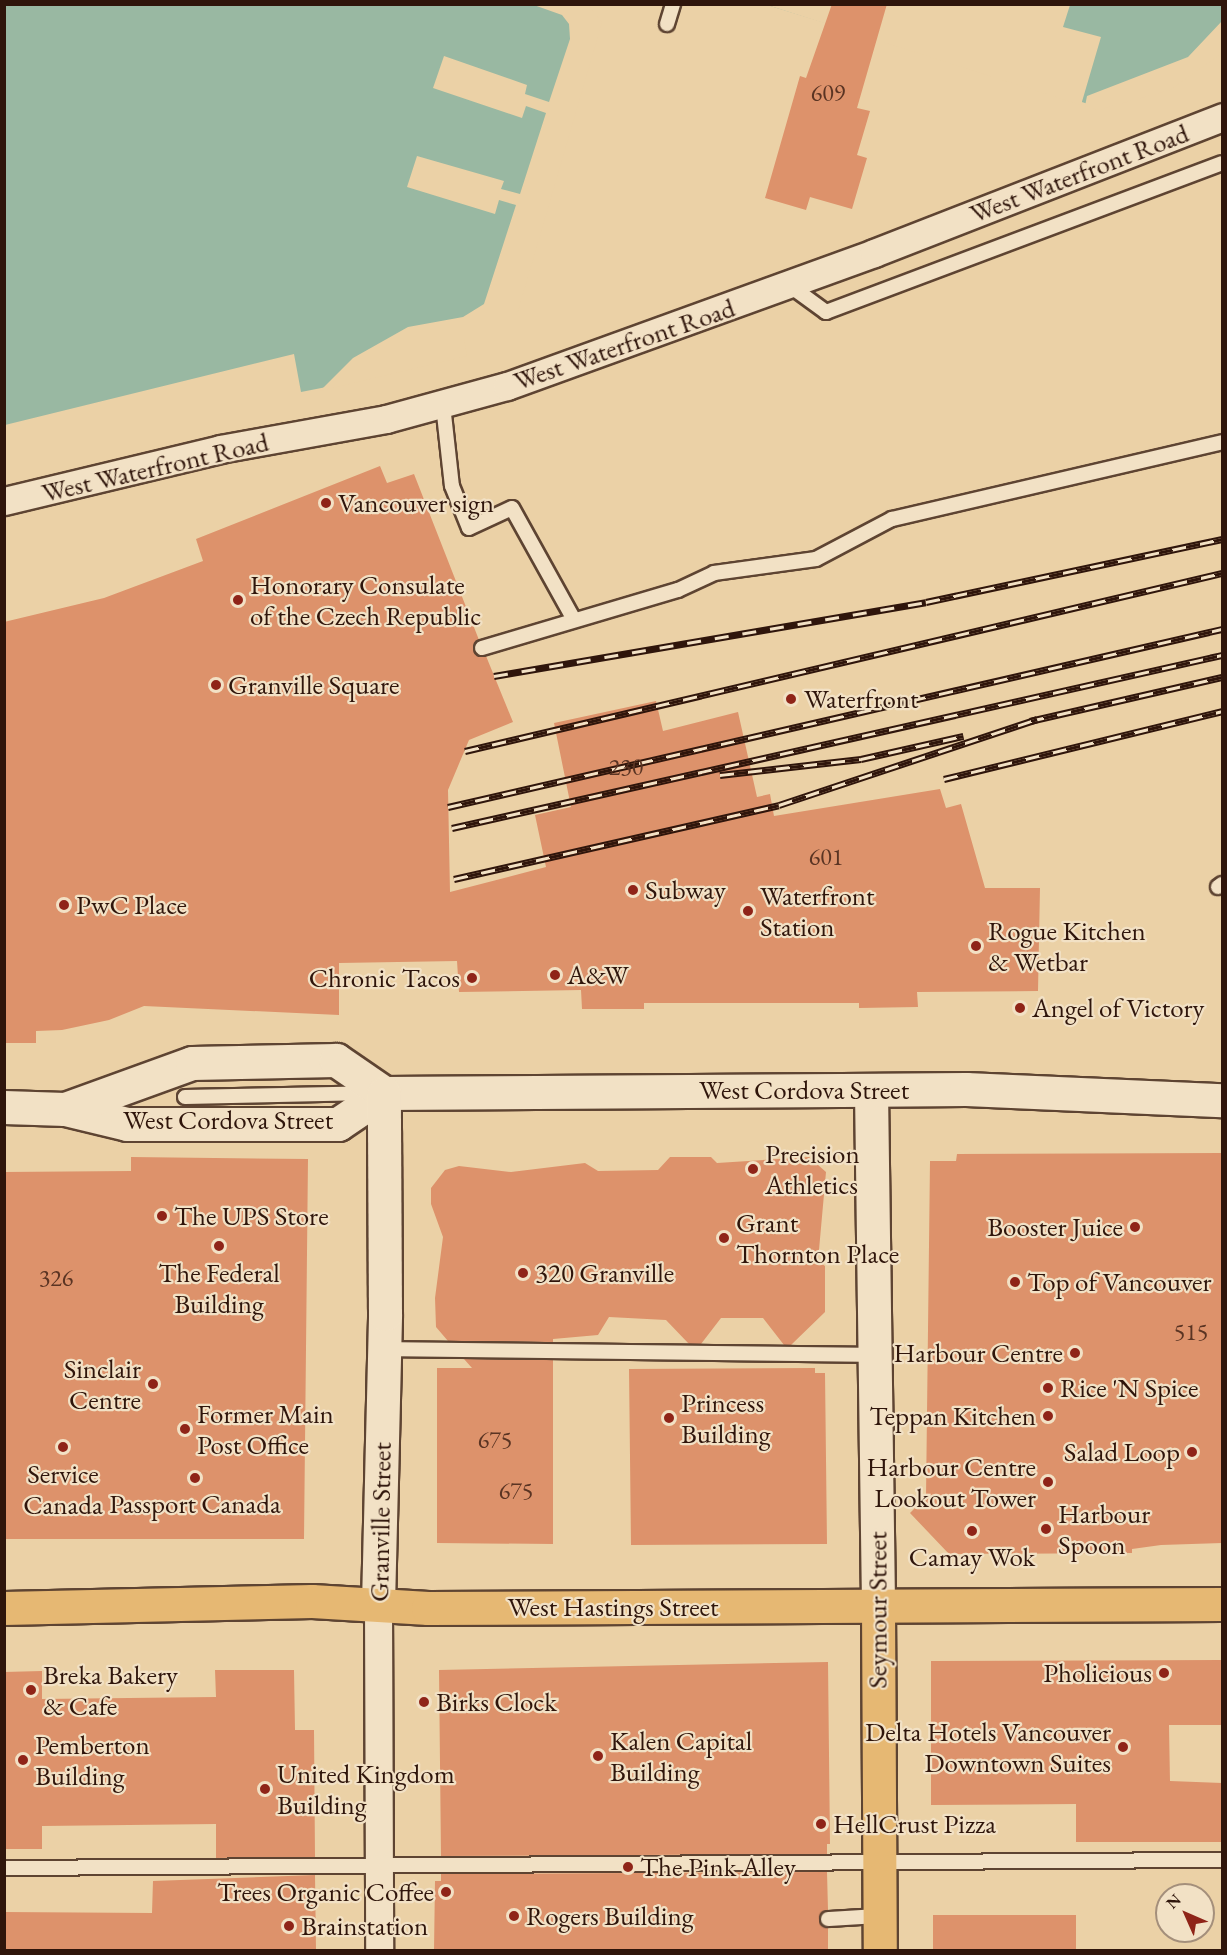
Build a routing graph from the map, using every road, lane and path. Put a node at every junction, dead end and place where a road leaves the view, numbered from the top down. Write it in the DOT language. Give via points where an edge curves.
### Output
graph roads {
  1 [pos="673,4"];
  2 [pos="667,24"];
  3 [pos="1222,117"];
  4 [pos="1222,163"];
  5 [pos="789,285"];
  6 [pos="443,405"];
  7 [pos="1222,442"];
  8 [pos="4,501"];
  9 [pos="574,620"];
  10 [pos="482,648"];
  11 [pos="871,1090"];
  12 [pos="384,1093"];
  13 [pos="185,1097"];
  14 [pos="1222,1100"];
  15 [pos="4,1107"];
  16 [pos="65,1109"];
  17 [pos="383,1349"];
  18 [pos="874,1355"];
  19 [pos="378,1604"];
  20 [pos="1222,1604"];
  21 [pos="878,1606"];
  22 [pos="4,1608"];
  23 [pos="1222,1860"];
  24 [pos="378,1866"];
  25 [pos="878,1866"];
  26 [pos="4,1868"];
  27 [pos="879,1916"];
  28 [pos="828,1919"];
  29 [pos="379,1950"];
  30 [pos="880,1950"];
  1 -- 2 [label="lane"];
  3 -- 5 [label="street, West Waterfront Road"];
  4 -- 5 [label="lane" via="826,312"];
  5 -- 6 [label="street, West Waterfront Road" via="581,362"];
  6 -- 8 [label="street, West Waterfront Road" via="332,431 202,453"];
  6 -- 9 [label="lane" via="452,486 469,528 512,508"];
  7 -- 9 [label="lane" via="892,519 816,559 714,573 678,590"];
  9 -- 10 [label="lane"];
  11 -- 12 [label="main road, West Cordova Street"];
  11 -- 14 [label="main road, West Cordova Street" via="966,1089"];
  11 -- 18 [label="main road, Seymour Street"];
  12 -- 13 [label="lane"];
  12 -- 16 [label="main road, West Cordova Street" via="338,1124 127,1124"];
  12 -- 16 [label="main road, West Cordova Street" via="336,1060 192,1063"];
  12 -- 17 [label="main road, Granville Street"];
  15 -- 16 [label="main road, West Cordova Street"];
  17 -- 18 [label="lane"];
  17 -- 19 [label="main road, Granville Street"];
  18 -- 21 [label="main road, Seymour Street"];
  19 -- 21 [label="main road, West Hastings Street" via="428,1608"];
  19 -- 22 [label="main road, West Hastings Street" via="312,1601"];
  19 -- 24 [label="street, Granville Street"];
  20 -- 21 [label="main road, West Hastings Street"];
  21 -- 25 [label="main road, Seymour Street"];
  23 -- 25 [label="lane"];
  24 -- 25 [label="lane"];
  24 -- 26 [label="lane"];
  24 -- 29 [label="street, Granville Street"];
  25 -- 27 [label="main road, Seymour Street"];
  27 -- 28 [label="lane"];
  27 -- 30 [label="main road, Seymour Street"];
}
